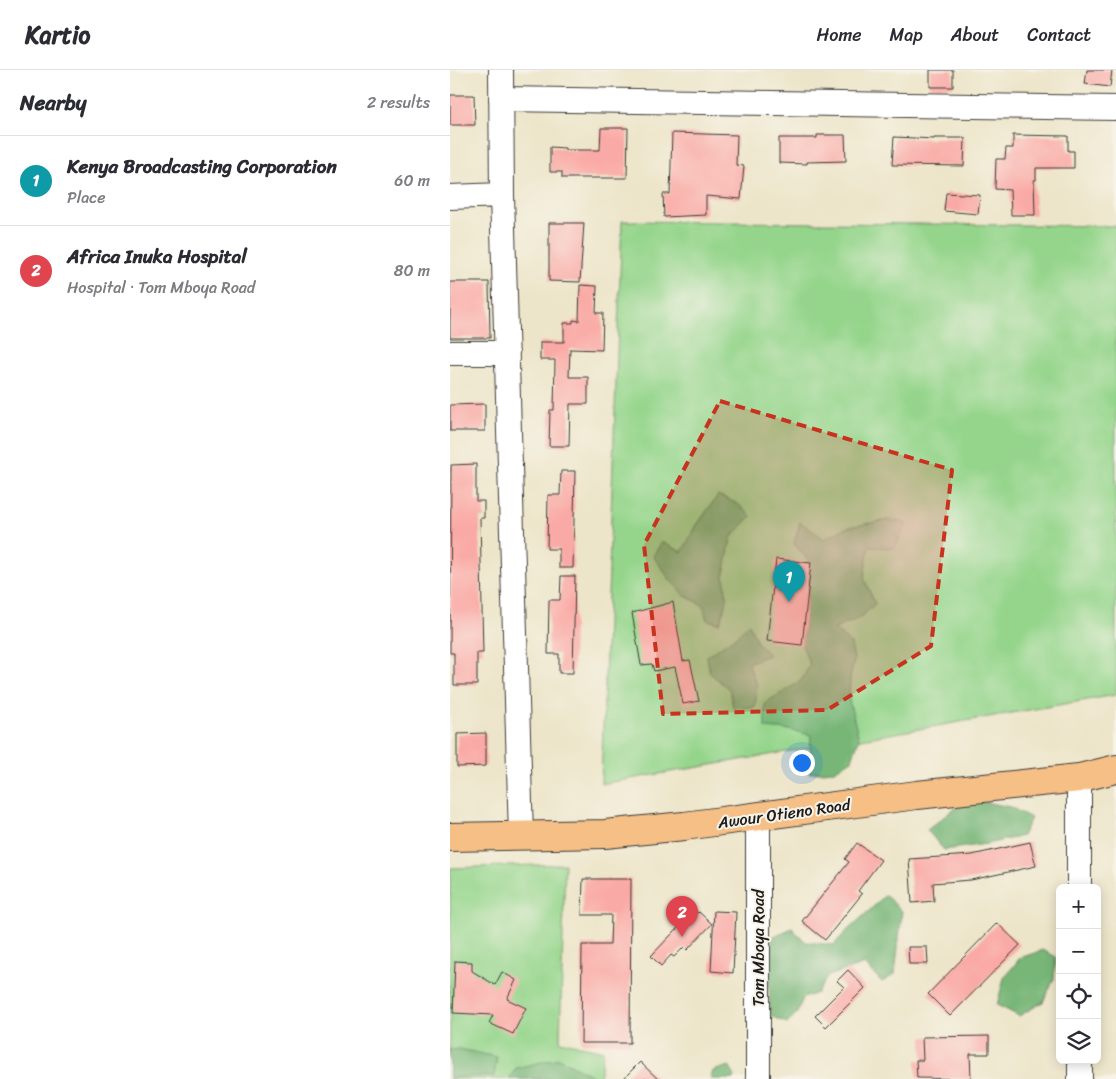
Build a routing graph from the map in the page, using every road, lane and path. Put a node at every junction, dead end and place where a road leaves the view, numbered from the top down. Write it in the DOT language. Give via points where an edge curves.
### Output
graph roads {
  1 [pos="501,70"];
  2 [pos="501,99"];
  3 [pos="1116,108"];
  4 [pos="502,195"];
  5 [pos="450,197"];
  6 [pos="450,353"];
  7 [pos="507,353"];
  8 [pos="1116,769"];
  9 [pos="1079,778"];
  10 [pos="758,817"];
  11 [pos="521,836"];
  12 [pos="450,837"];
  13 [pos="1079,884"];
  14 [pos="1080,1064"];
  15 [pos="758,1079"];
  16 [pos="1080,1079"];
  1 -- 2 [label="street"];
  2 -- 3 [label="street"];
  2 -- 4 [label="street"];
  4 -- 5 [label="street"];
  4 -- 7 [label="street"];
  6 -- 7 [label="street"];
  7 -- 11 [label="street"];
  8 -- 9 [label="main road, Awour Otieno Road"];
  9 -- 10 [label="main road, Awour Otieno Road" via="917,795"];
  9 -- 13 [label="street"];
  10 -- 11 [label="main road, Awour Otieno Road" via="605,834"];
  10 -- 15 [label="street, Tom Mboya Road"];
  11 -- 12 [label="main road, Awour Otieno Road"];
  14 -- 16 [label="street"];
}
